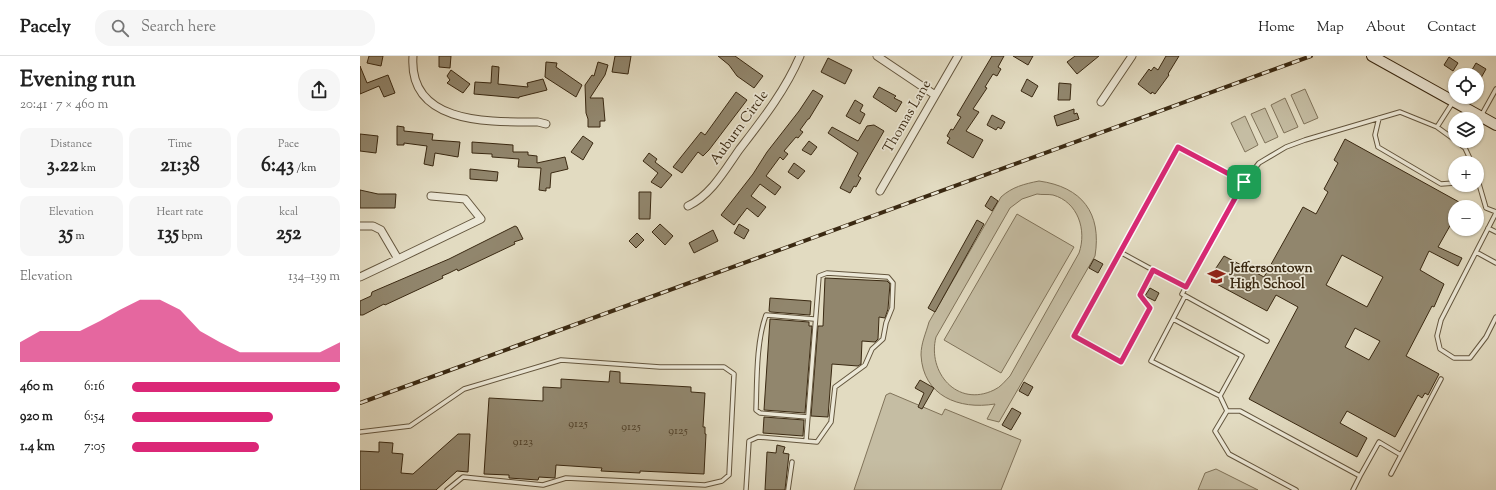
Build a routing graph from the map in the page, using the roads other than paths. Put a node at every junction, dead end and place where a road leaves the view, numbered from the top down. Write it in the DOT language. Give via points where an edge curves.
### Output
graph roads {
  1 [pos="413,56"];
  2 [pos="800,56"];
  3 [pos="877,56"];
  4 [pos="958,56"];
  5 [pos="1132,56"];
  6 [pos="1372,56"];
  7 [pos="1496,89"];
  8 [pos="935,95"];
  9 [pos="1448,99"];
  10 [pos="1101,102"];
  11 [pos="1452,104"];
  12 [pos="1457,104"];
  13 [pos="1471,112"];
  14 [pos="1483,112"];
  15 [pos="1379,118"];
  16 [pos="1484,119"];
  17 [pos="546,124"];
  18 [pos="1496,125"];
  19 [pos="1437,127"];
  20 [pos="1448,136"];
  21 [pos="1244,182"];
  22 [pos="1448,184"];
  23 [pos="880,191"];
  24 [pos="1481,192"];
  25 [pos="431,196"];
  26 [pos="688,206"];
  27 [pos="1496,212"];
  28 [pos="360,226"];
  29 [pos="1488,228"];
  30 [pos="1496,232"];
  31 [pos="1120,252"];
  32 [pos="1476,252"];
  33 [pos="398,259"];
  34 [pos="1496,263"];
  35 [pos="1153,270"];
  36 [pos="360,277"];
  37 [pos="1186,287"];
  38 [pos="1185,296"];
  39 [pos="1496,317"];
  40 [pos="814,319"];
  41 [pos="1173,319"];
  42 [pos="1267,341"];
  43 [pos="1441,379"];
  44 [pos="1220,396"];
  45 [pos="1227,411"];
  46 [pos="808,417"];
  47 [pos="360,432"];
  48 [pos="806,441"];
  49 [pos="1401,455"];
  50 [pos="792,462"];
  51 [pos="1391,474"];
  52 [pos="1360,476"];
  53 [pos="699,485"];
  54 [pos="447,490"];
  55 [pos="698,490"];
  56 [pos="746,490"];
  57 [pos="788,490"];
  58 [pos="1296,490"];
  59 [pos="1353,490"];
  1 -- 17 [label="street" via="417,85 426,98 440,109 457,116"];
  2 -- 26 [label="street, Auburn Circle" via="776,102 717,181 705,194"];
  3 -- 8 [label="street"];
  4 -- 8 [label="street, Thomas Lane"];
  5 -- 10 [label="street"];
  6 -- 9 [label="street"];
  7 -- 14 [label="lane"];
  8 -- 23 [label="street, Thomas Lane"];
  11 -- 19 [label="lane"];
  12 -- 13 [label="street"];
  15 -- 19 [label="lane" via="1400,112"];
  15 -- 21 [label="lane" via="1286,147 1259,163"];
  15 -- 22 [label="lane" via="1375,135 1378,147 1441,184"];
  16 -- 18 [label="street"];
  19 -- 20 [label="lane"];
  21 -- 31 [label="lane" via="1178,147"];
  21 -- 37 [label="lane"];
  24 -- 27 [label="lane" via="1486,208"];
  25 -- 33 [label="street" via="465,199 481,219"];
  27 -- 29 [label="lane"];
  28 -- 33 [label="street" via="373,226 381,230"];
  29 -- 30 [label="lane"];
  29 -- 32 [label="lane"];
  31 -- 35 [label="lane"];
  31 -- 35 [label="lane" via="1074,336 1121,362 1150,308 1140,295"];
  32 -- 34 [label="lane"];
  32 -- 39 [label="lane" via="1441,320 1437,336 1440,349 1454,358 1470,358 1486,337"];
  33 -- 36 [label="street"];
  35 -- 37 [label="lane"];
  37 -- 38 [label="lane" via="1182,294"];
  38 -- 41 [label="lane"];
  38 -- 42 [label="lane"];
  40 -- 46 [label="lane"];
  40 -- 46 [label="lane" via="766,315 762,325 757,387 756,410 760,413"];
  40 -- 48 [label="lane" via="818,276 827,273 888,276 893,283 892,308 883,340 872,349 865,365 835,387 831,422 817,442"];
  41 -- 44 [label="lane" via="1242,356"];
  41 -- 44 [label="lane" via="1151,360"];
  43 -- 49 [label="lane"];
  44 -- 45 [label="lane"];
  45 -- 52 [label="lane" via="1240,411"];
  45 -- 58 [label="lane" via="1215,431 1229,454"];
  46 -- 48 [label="lane"];
  47 -- 53 [label="lane" via="410,426 464,389 561,360 660,367 724,367 734,374 729,475 722,481"];
  48 -- 56 [label="lane" via="758,437 749,441"];
  49 -- 51 [label="lane"];
  49 -- 52 [label="lane" via="1379,442"];
  50 -- 57 [label="lane"];
  52 -- 59 [label="lane"];
  53 -- 54 [label="lane" via="566,478 543,485 463,477"];
  53 -- 55 [label="lane"];
}
